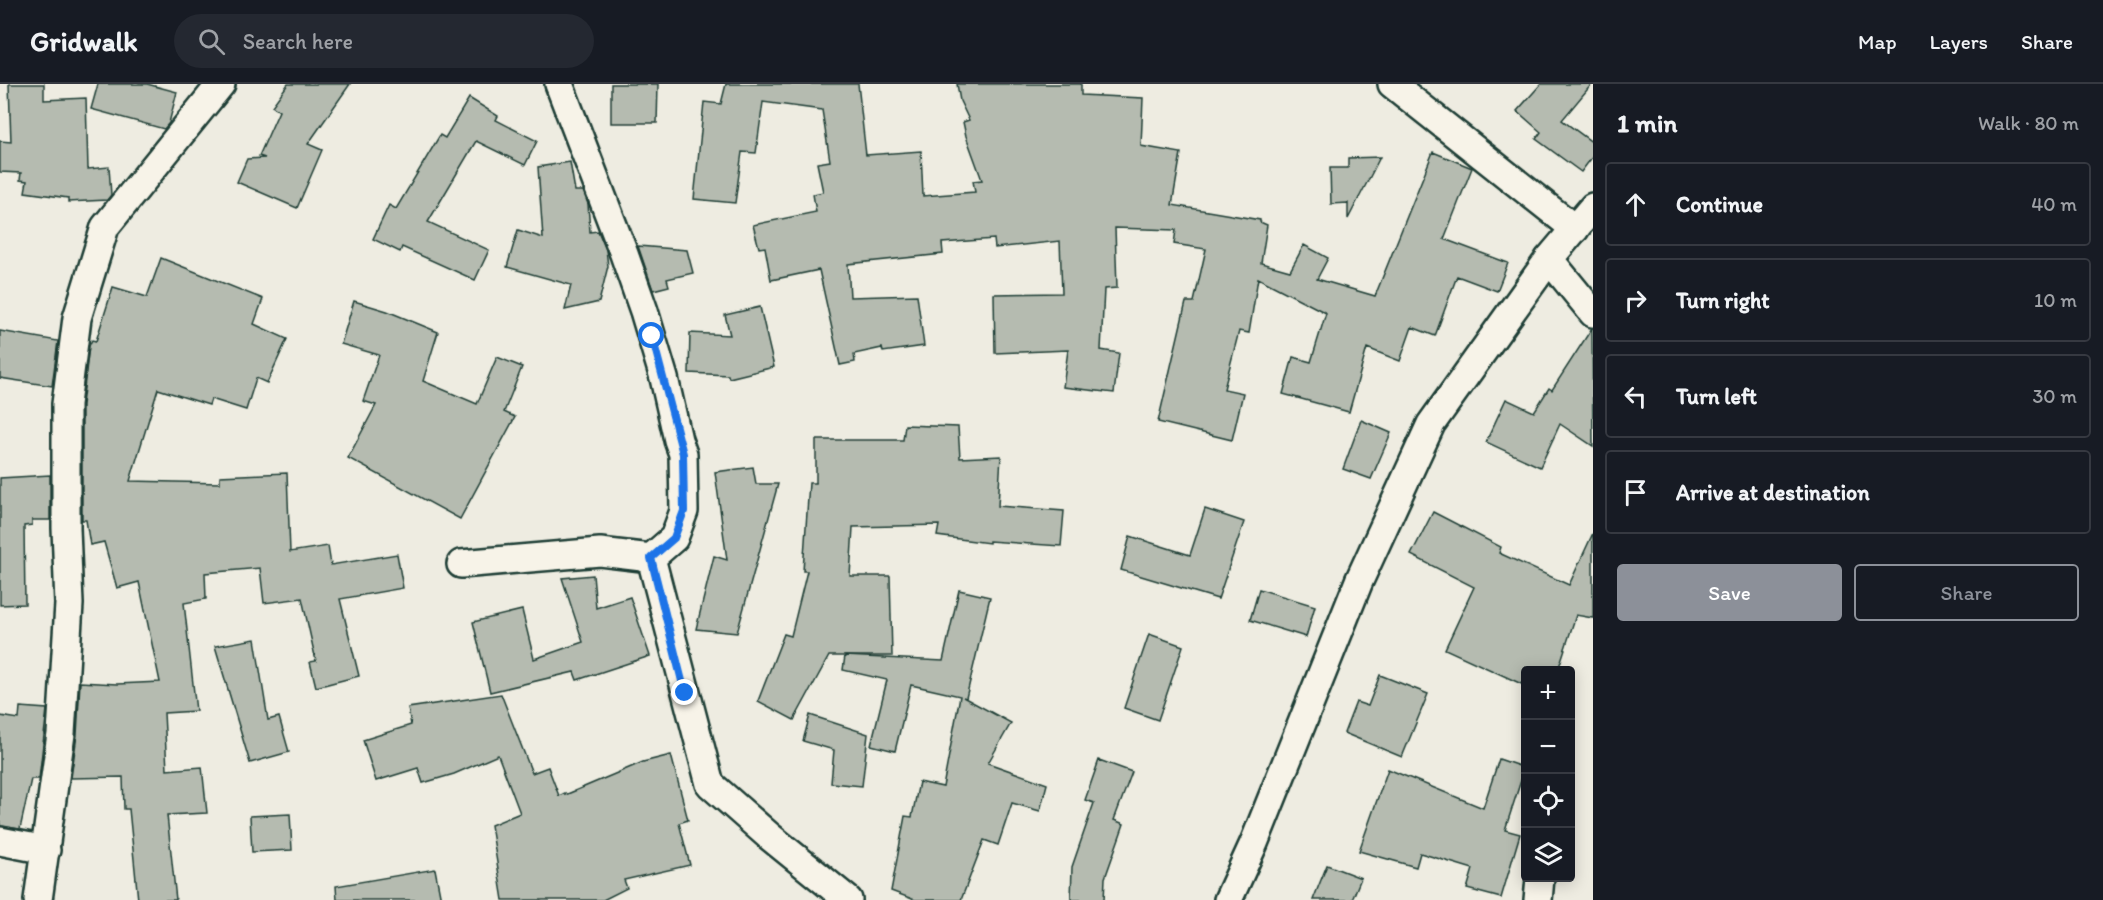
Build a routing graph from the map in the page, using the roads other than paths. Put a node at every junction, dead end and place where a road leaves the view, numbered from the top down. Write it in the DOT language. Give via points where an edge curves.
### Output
graph roads {
  1 [pos="221,84"];
  2 [pos="559,84"];
  3 [pos="1392,84"];
  4 [pos="1593,207"];
  5 [pos="1575,229"];
  6 [pos="1549,259"];
  7 [pos="1593,313"];
  8 [pos="651,558"];
  9 [pos="461,564"];
  10 [pos="0,841"];
  11 [pos="46,850"];
  12 [pos="1540,882"];
  13 [pos="38,900"];
  14 [pos="848,900"];
  15 [pos="1228,900"];
  16 [pos="1538,900"];
  1 -- 11 [label="street" via="105,227 77,318 66,404 69,604 61,734"];
  2 -- 8 [label="street" via="644,311 683,454 684,511 674,538"];
  3 -- 5 [label="street"];
  4 -- 5 [label="street"];
  5 -- 6 [label="street"];
  6 -- 7 [label="street"];
  6 -- 15 [label="street" via="1431,424 1359,581"];
  8 -- 9 [label="street" via="600,552"];
  8 -- 14 [label="street" via="710,784"];
  10 -- 11 [label="street"];
  11 -- 13 [label="street"];
  12 -- 16 [label="street"];
}
